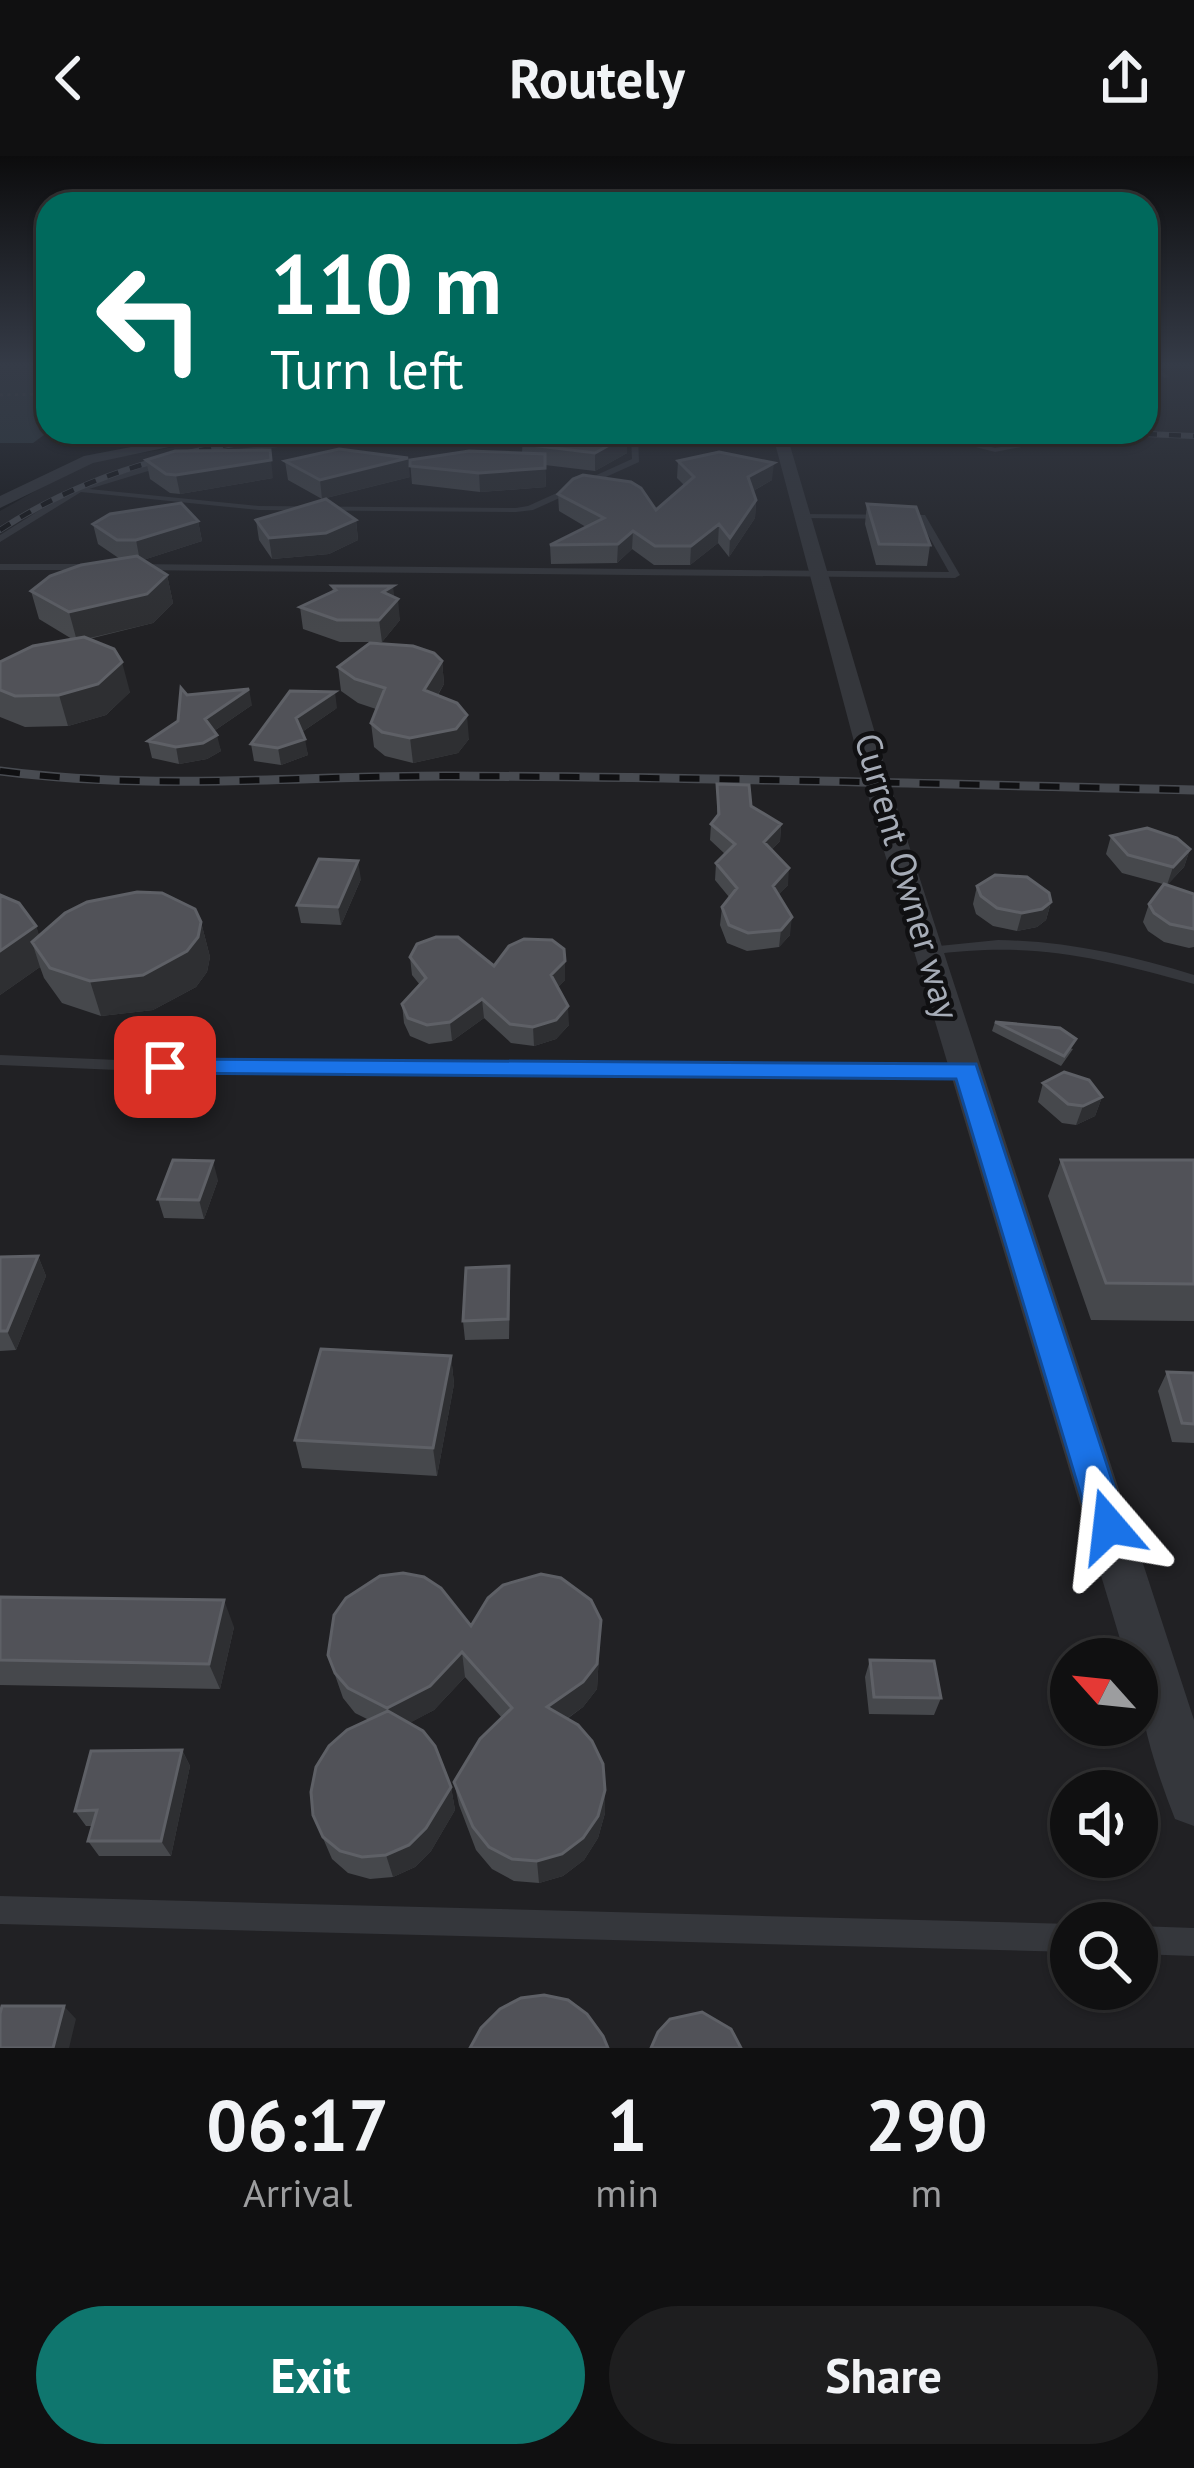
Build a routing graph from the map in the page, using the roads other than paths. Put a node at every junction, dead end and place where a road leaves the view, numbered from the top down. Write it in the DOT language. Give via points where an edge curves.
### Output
graph roads {
  1 [pos="118,454"];
  2 [pos="207,454"];
  3 [pos="636,454"];
  4 [pos="785,454"];
  5 [pos="201,455"];
  6 [pos="183,459"];
  7 [pos="78,490"];
  8 [pos="0,503"];
  9 [pos="802,516"];
  10 [pos="0,539"];
  11 [pos="0,567"];
  12 [pos="821,576"];
  13 [pos="929,951"];
  14 [pos="1194,980"];
  15 [pos="0,1060"];
  16 [pos="967,1070"];
  17 [pos="1194,1799"];
  18 [pos="0,1910"];
  19 [pos="1050,1938"];
  20 [pos="1158,1941"];
  21 [pos="1194,1942"];
  1 -- 8 [label="street" via="57,471"];
  2 -- 5 [label="lane"];
  3 -- 7 [label="lane" via="516,510 278,509"];
  4 -- 9 [label="street, Current Owner way"];
  6 -- 7 [label="lane"];
  7 -- 10 [label="lane"];
  9 -- 12 [label="street, Current Owner way"];
  9 -- 12 [label="lane" via="922,517 956,575"];
  11 -- 12 [label="lane"];
  12 -- 13 [label="street, Current Owner way"];
  13 -- 14 [label="lane" via="1073,945"];
  13 -- 16 [label="street, Current Owner way"];
  15 -- 16 [label="lane"];
  16 -- 17 [label="street, Current Owner way"];
  18 -- 19 [label="lane"];
  20 -- 21 [label="lane"];
}
